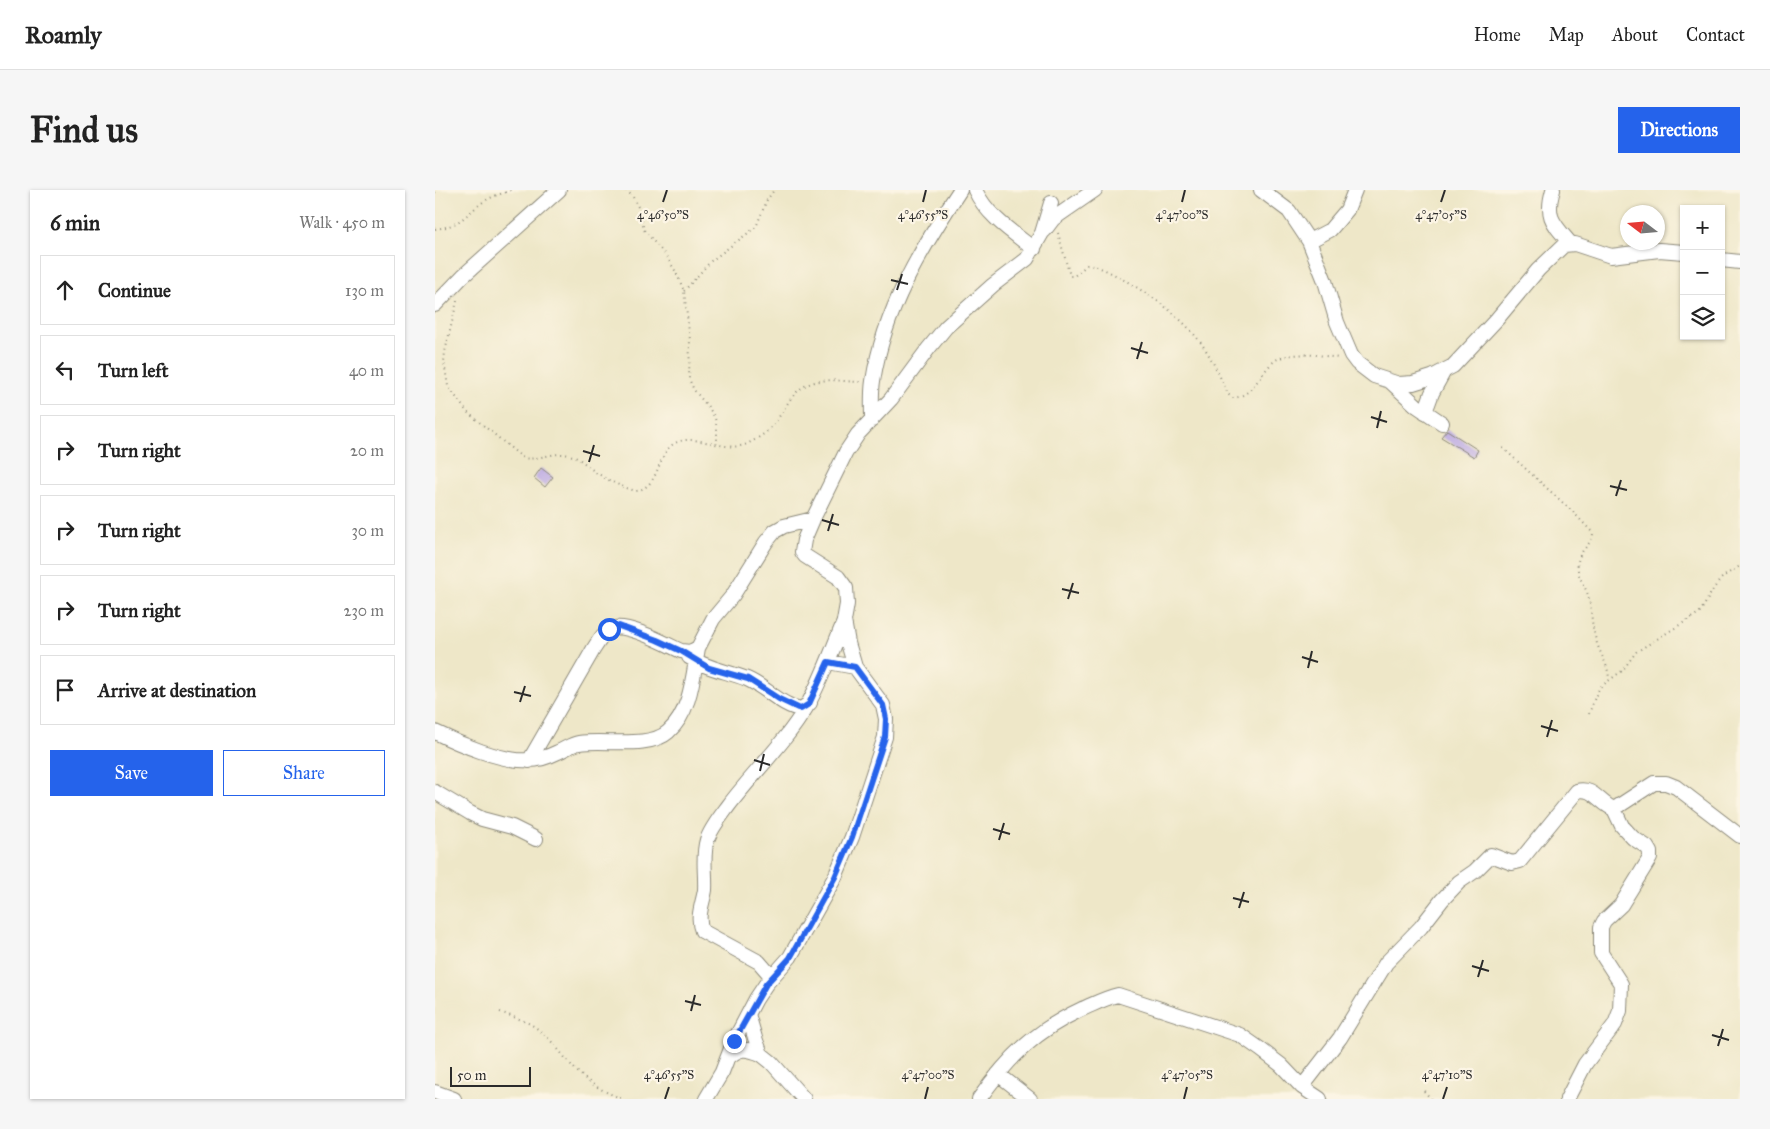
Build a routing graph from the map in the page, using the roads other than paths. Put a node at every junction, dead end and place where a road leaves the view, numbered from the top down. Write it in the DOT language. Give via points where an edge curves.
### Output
graph roads {
  1 [pos="559,190"];
  2 [pos="960,190"];
  3 [pos="975,190"];
  4 [pos="1095,190"];
  5 [pos="1261,190"];
  6 [pos="1355,190"];
  7 [pos="1553,190"];
  8 [pos="1048,196"];
  9 [pos="1053,219"];
  10 [pos="1042,233"];
  11 [pos="1309,241"];
  12 [pos="1571,244"];
  13 [pos="1033,249"];
  14 [pos="1680,252"];
  15 [pos="1725,260"];
  16 [pos="1740,262"];
  17 [pos="436,302"];
  18 [pos="1444,371"];
  19 [pos="1391,382"];
  20 [pos="1425,412"];
  21 [pos="872,420"];
  22 [pos="1442,423"];
  23 [pos="813,519"];
  24 [pos="844,621"];
  25 [pos="697,655"];
  26 [pos="828,662"];
  27 [pos="855,667"];
  28 [pos="806,706"];
  29 [pos="435,732"];
  30 [pos="529,760"];
  31 [pos="435,792"];
  32 [pos="1614,808"];
  33 [pos="1740,836"];
  34 [pos="536,839"];
  35 [pos="772,977"];
  36 [pos="748,1014"];
  37 [pos="761,1054"];
  38 [pos="727,1059"];
  39 [pos="998,1074"];
  40 [pos="1302,1087"];
  41 [pos="435,1092"];
  42 [pos="454,1099"];
  43 [pos="706,1099"];
  44 [pos="805,1099"];
  45 [pos="979,1099"];
  46 [pos="1030,1099"];
  47 [pos="1320,1099"];
  48 [pos="1567,1099"];
  1 -- 17 [label="street"];
  2 -- 21 [label="street" via="905,280 894,305 881,342 873,382"];
  3 -- 13 [label="street" via="986,209"];
  4 -- 9 [label="street"];
  5 -- 11 [label="street" via="1289,211"];
  6 -- 11 [label="street" via="1347,210 1331,230"];
  7 -- 12 [label="street" via="1550,214"];
  8 -- 9 [label="street"];
  8 -- 10 [label="street"];
  9 -- 10 [label="street"];
  10 -- 13 [label="street"];
  11 -- 19 [label="street" via="1351,355 1374,376"];
  12 -- 14 [label="street" via="1611,256 1659,250"];
  12 -- 18 [label="street" via="1563,245 1553,255 1466,353"];
  13 -- 21 [label="street" via="1027,259 946,327"];
  15 -- 16 [label="street"];
  18 -- 19 [label="street" via="1413,383"];
  18 -- 20 [label="street"];
  19 -- 20 [label="street"];
  20 -- 22 [label="street"];
  21 -- 23 [label="street" via="846,452"];
  23 -- 24 [label="street" via="802,552 812,562 838,577 846,588"];
  23 -- 25 [label="street" via="775,531 713,619"];
  24 -- 26 [label="street"];
  24 -- 27 [label="street"];
  24 -- 28 [label="street"];
  25 -- 28 [label="street" via="709,668 748,679 798,708"];
  25 -- 30 [label="street" via="688,700 679,720 667,733 638,741 577,743"];
  25 -- 30 [label="street" via="630,629 619,626 609,629 593,650"];
  26 -- 27 [label="street"];
  26 -- 28 [label="street" via="812,700"];
  27 -- 35 [label="street" via="883,705 885,737 838,870 790,958"];
  28 -- 35 [label="street" via="716,823 705,849 705,892 699,918 701,930 759,962"];
  29 -- 30 [label="street" via="499,757"];
  31 -- 34 [label="street" via="470,813"];
  32 -- 33 [label="street" via="1654,783 1666,783 1676,787"];
  32 -- 40 [label="street" via="1588,791 1577,791 1520,861 1512,863 1491,855 1459,882 1386,963 1340,1038"];
  32 -- 48 [label="street" via="1633,838 1647,847 1650,858 1621,905 1601,927 1601,953 1621,984 1620,1011 1615,1024 1585,1064"];
  35 -- 36 [label="street"];
  36 -- 37 [label="street"];
  36 -- 38 [label="street"];
  37 -- 38 [label="street" via="751,1050 735,1051"];
  37 -- 44 [label="street"];
  38 -- 43 [label="street"];
  39 -- 40 [label="street" via="1033,1037 1094,1004 1118,995 1240,1035 1281,1065"];
  39 -- 45 [label="street"];
  39 -- 46 [label="street"];
  40 -- 47 [label="street"];
  41 -- 42 [label="street"];
}
